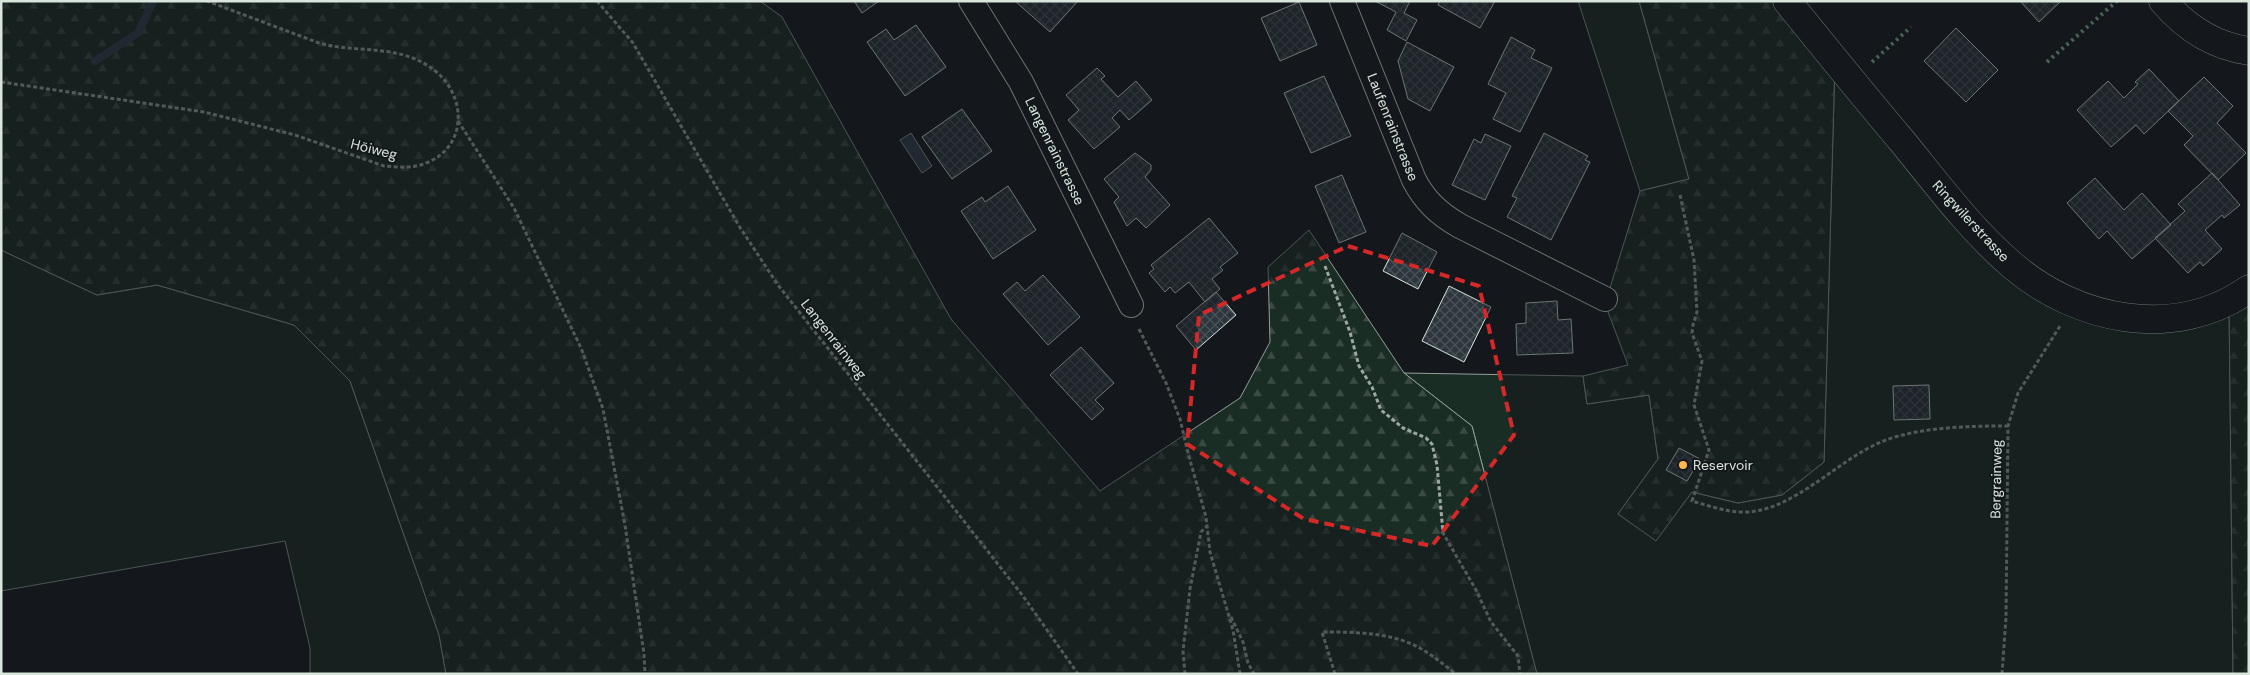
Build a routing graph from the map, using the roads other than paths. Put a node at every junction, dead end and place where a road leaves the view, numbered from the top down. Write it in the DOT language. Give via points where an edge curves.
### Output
graph roads {
  1 [pos="971,1"];
  2 [pos="1342,1"];
  3 [pos="1787,1"];
  4 [pos="2163,1"];
  5 [pos="2249,51"];
  6 [pos="2249,289"];
  7 [pos="1606,299"];
  8 [pos="1131,305"];
  1 -- 8 [label="street, Langenrainstrasse" via="1021,82"];
  2 -- 7 [label="street, Laufenrainstrasse" via="1414,180 1427,201 1460,226"];
  3 -- 6 [label="street, Ringwilerstrasse" via="1954,205 1990,244 2031,279 2075,303 2113,316 2142,320 2168,320 2198,314"];
  4 -- 5 [label="street" via="2178,17 2206,37"];
}
